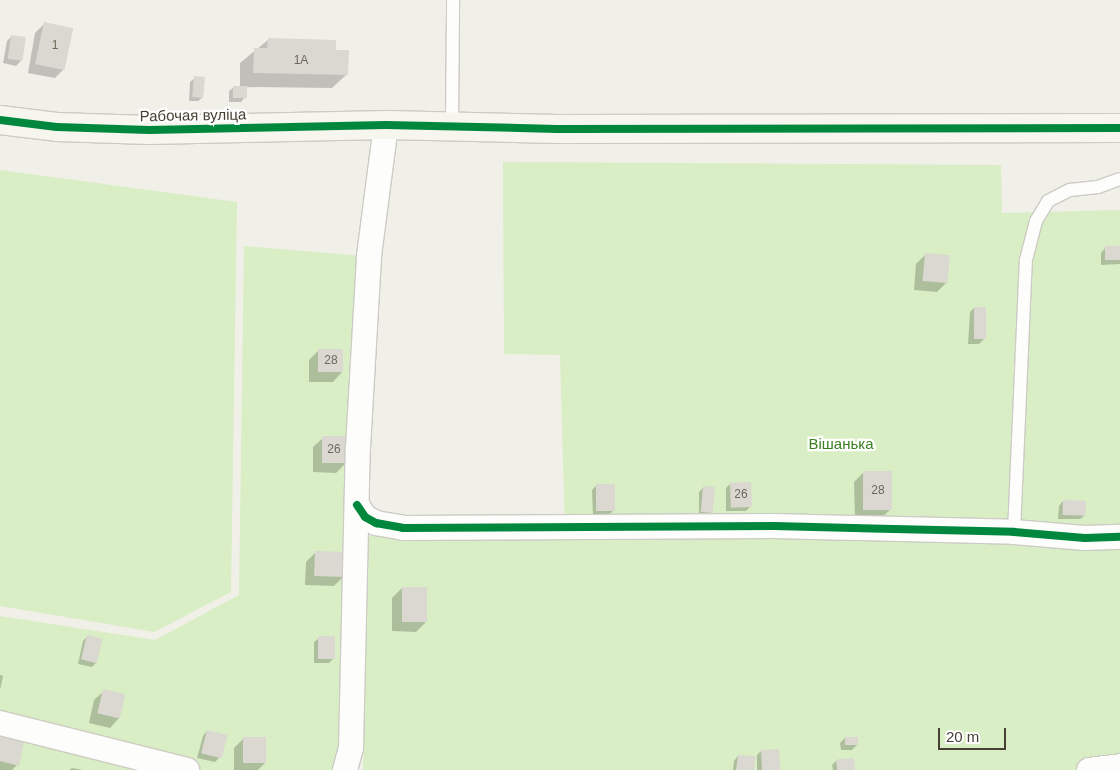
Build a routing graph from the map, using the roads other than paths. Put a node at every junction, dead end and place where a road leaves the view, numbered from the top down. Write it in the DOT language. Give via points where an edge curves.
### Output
graph roads {
  1 [pos="453,0"];
  2 [pos="0,120"];
  3 [pos="386,125"];
  4 [pos="452,126"];
  5 [pos="1120,128"];
  6 [pos="1120,179"];
  7 [pos="357,505"];
  8 [pos="1014,532"];
  9 [pos="1120,536"];
  10 [pos="0,723"];
  11 [pos="1120,766"];
  12 [pos="187,770"];
  13 [pos="345,770"];
  14 [pos="1089,770"];
  1 -- 4 [label="lane"];
  2 -- 3 [label="street, Рабочая вуліца" via="58,127 149,130"];
  3 -- 4 [label="street, Рабочая вуліца"];
  3 -- 7 [label="street" via="369,256"];
  4 -- 5 [label="street, Рабочая вуліца" via="557,129"];
  6 -- 8 [label="lane" via="1098,187 1070,190 1048,201 1036,221 1026,260"];
  7 -- 8 [label="street" via="376,523 403,528 774,526"];
  7 -- 13 [label="street" via="352,748"];
  8 -- 9 [label="street" via="1085,538"];
  10 -- 12 [label="street"];
  11 -- 14 [label="street"];
}
